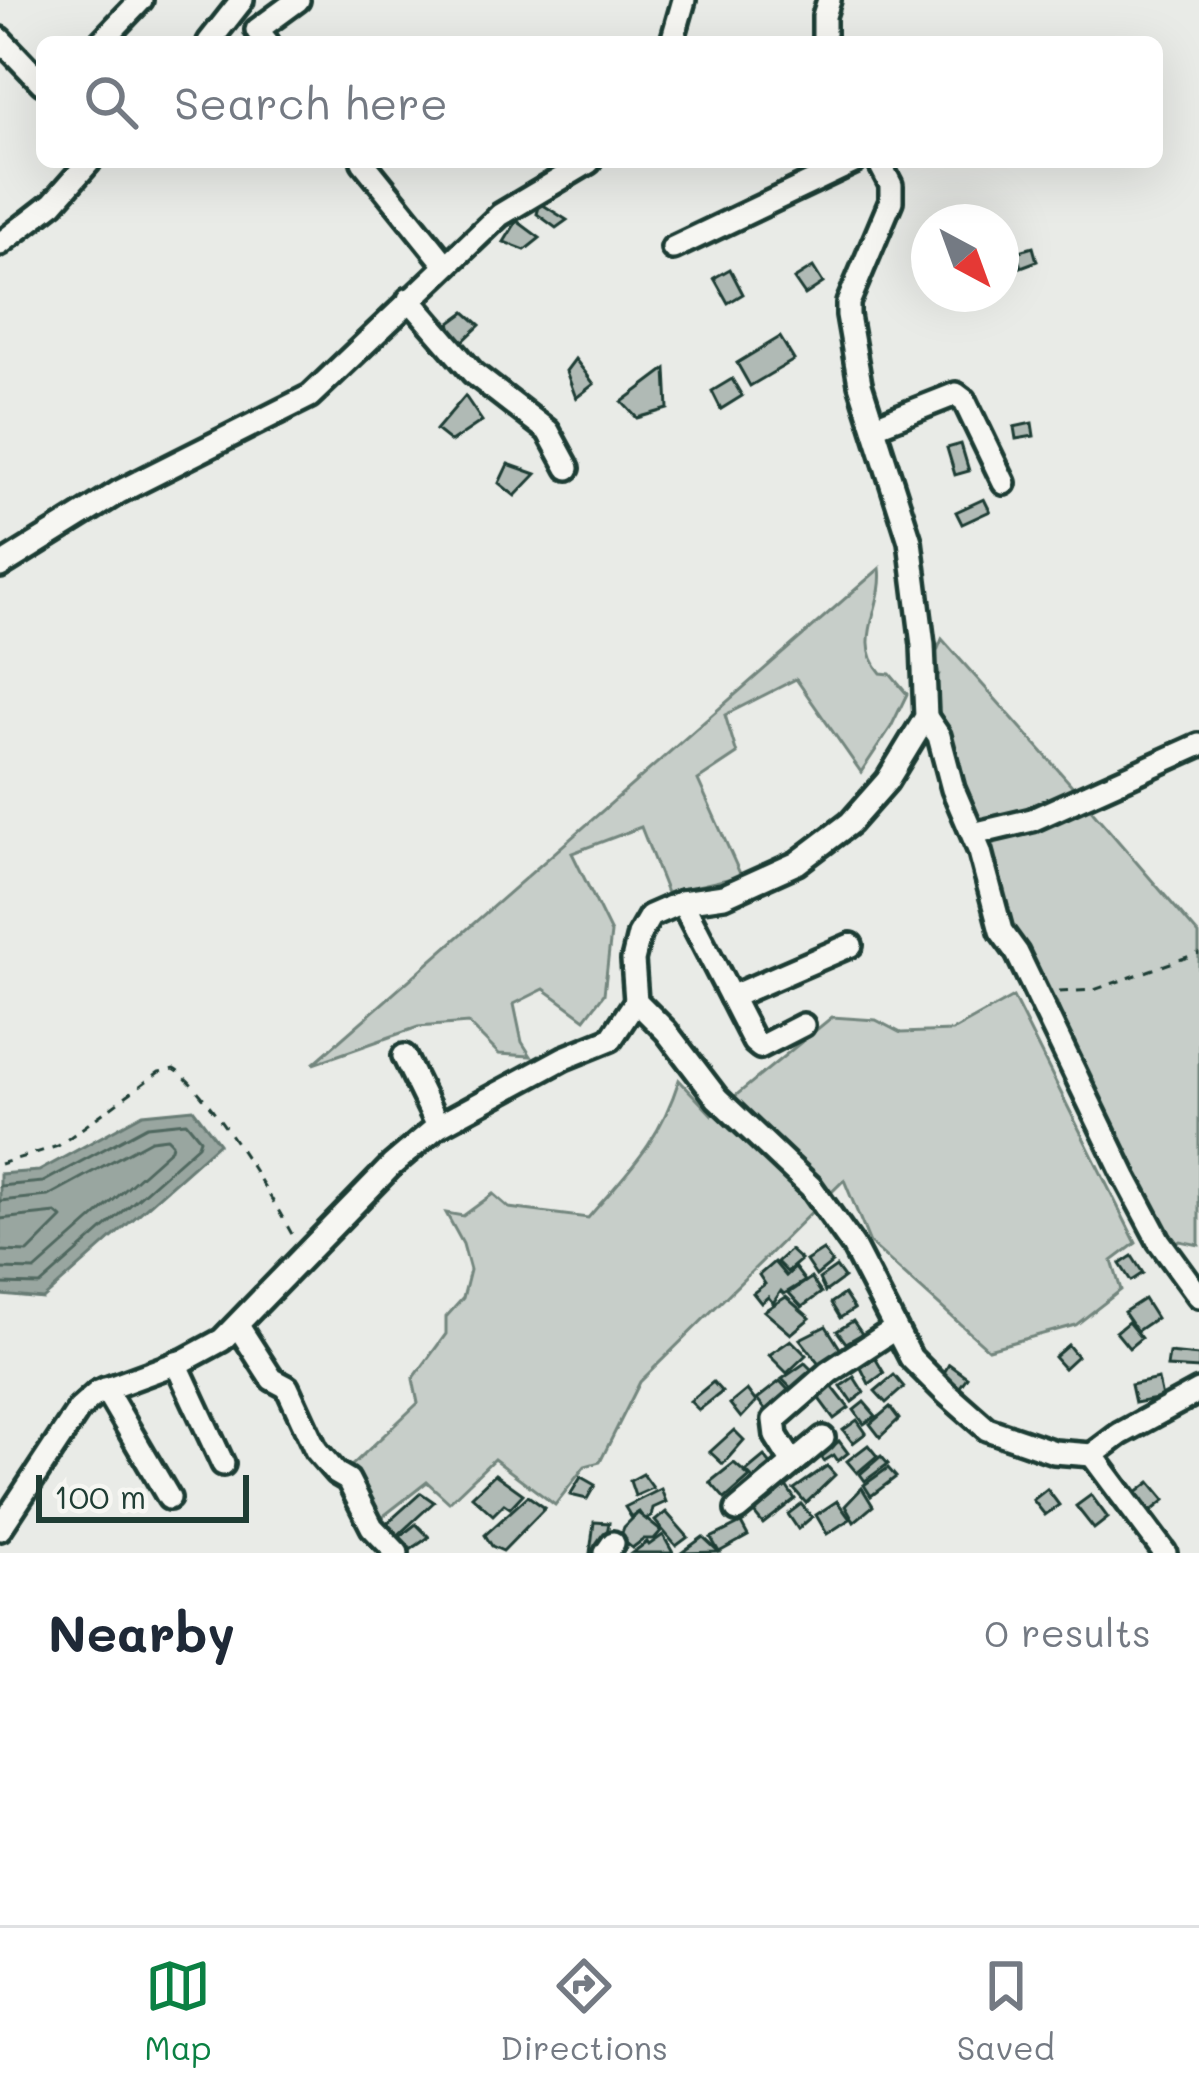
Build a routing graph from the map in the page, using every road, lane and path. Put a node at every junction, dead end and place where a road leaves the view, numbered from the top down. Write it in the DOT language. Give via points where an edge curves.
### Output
graph roads {
  1 [pos="141,0"];
  2 [pos="242,0"];
  3 [pos="298,0"];
  4 [pos="684,0"];
  5 [pos="847,0"];
  6 [pos="826,8"];
  7 [pos="107,36"];
  8 [pos="214,36"];
  9 [pos="262,36"];
  10 [pos="674,36"];
  11 [pos="0,39"];
  12 [pos="36,77"];
  13 [pos="84,168"];
  14 [pos="368,168"];
  15 [pos="579,168"];
  16 [pos="841,168"];
  17 [pos="882,168"];
  18 [pos="0,244"];
  19 [pos="673,248"];
  20 [pos="446,265"];
  21 [pos="410,299"];
  22 [pos="875,426"];
  23 [pos="568,468"];
  24 [pos="1004,483"];
  25 [pos="0,566"];
  26 [pos="926,717"];
  27 [pos="1199,745"];
  28 [pos="973,834"];
  29 [pos="682,902"];
  30 [pos="851,945"];
  31 [pos="1199,952"];
  32 [pos="731,997"];
  33 [pos="636,1001"];
  34 [pos="1042,1002"];
  35 [pos="803,1025"];
  36 [pos="404,1056"];
  37 [pos="438,1126"];
  38 [pos="0,1164"];
  39 [pos="304,1258"];
  40 [pos="1199,1296"];
  41 [pos="238,1326"];
  42 [pos="893,1330"];
  43 [pos="176,1363"];
  44 [pos="105,1389"];
  45 [pos="1199,1391"];
  46 [pos="823,1438"];
  47 [pos="1092,1455"];
  48 [pos="793,1463"];
  49 [pos="223,1464"];
  50 [pos="170,1498"];
  51 [pos="737,1510"];
  52 [pos="0,1529"];
  53 [pos="397,1553"];
  54 [pos="1165,1553"];
  1 -- 7 [label="street"];
  2 -- 8 [label="street"];
  3 -- 9 [label="street" via="257,30"];
  4 -- 10 [label="street"];
  5 -- 6 [label="street"];
  11 -- 12 [label="street"];
  13 -- 18 [label="street"];
  14 -- 20 [label="street"];
  15 -- 20 [label="street" via="500,215"];
  16 -- 19 [label="street"];
  17 -- 22 [label="street" via="891,201 847,307"];
  20 -- 21 [label="street"];
  21 -- 23 [label="street" via="473,373 548,430"];
  21 -- 25 [label="street" via="310,396 119,492"];
  22 -- 24 [label="street" via="956,394"];
  22 -- 26 [label="street" via="910,541"];
  26 -- 28 [label="street"];
  26 -- 29 [label="street" via="887,782 832,836 724,896"];
  27 -- 28 [label="street" via="1032,820"];
  28 -- 34 [label="street" via="1001,931"];
  29 -- 32 [label="street"];
  29 -- 33 [label="street" via="644,922 633,960"];
  30 -- 32 [label="street"];
  31 -- 34 [label="path"];
  32 -- 35 [label="street" via="760,1046"];
  33 -- 37 [label="street" via="611,1039"];
  33 -- 42 [label="street" via="717,1098 812,1187 853,1246"];
  34 -- 40 [label="street" via="1137,1200"];
  36 -- 37 [label="street"];
  37 -- 39 [label="street"];
  38 -- 39 [label="path" via="58,1146 159,1072 174,1070 229,1134"];
  39 -- 41 [label="street"];
  41 -- 43 [label="street"];
  41 -- 53 [label="street" via="272,1379 287,1387 316,1450 348,1480 372,1527"];
  42 -- 47 [label="street" via="911,1358 987,1429 1054,1452"];
  42 -- 48 [label="street" via="774,1420"];
  43 -- 44 [label="street"];
  43 -- 49 [label="street"];
  44 -- 50 [label="street"];
  44 -- 52 [label="street" via="79,1409"];
  45 -- 47 [label="street"];
  46 -- 48 [label="street"];
  47 -- 54 [label="street"];
  48 -- 51 [label="street"];
}
